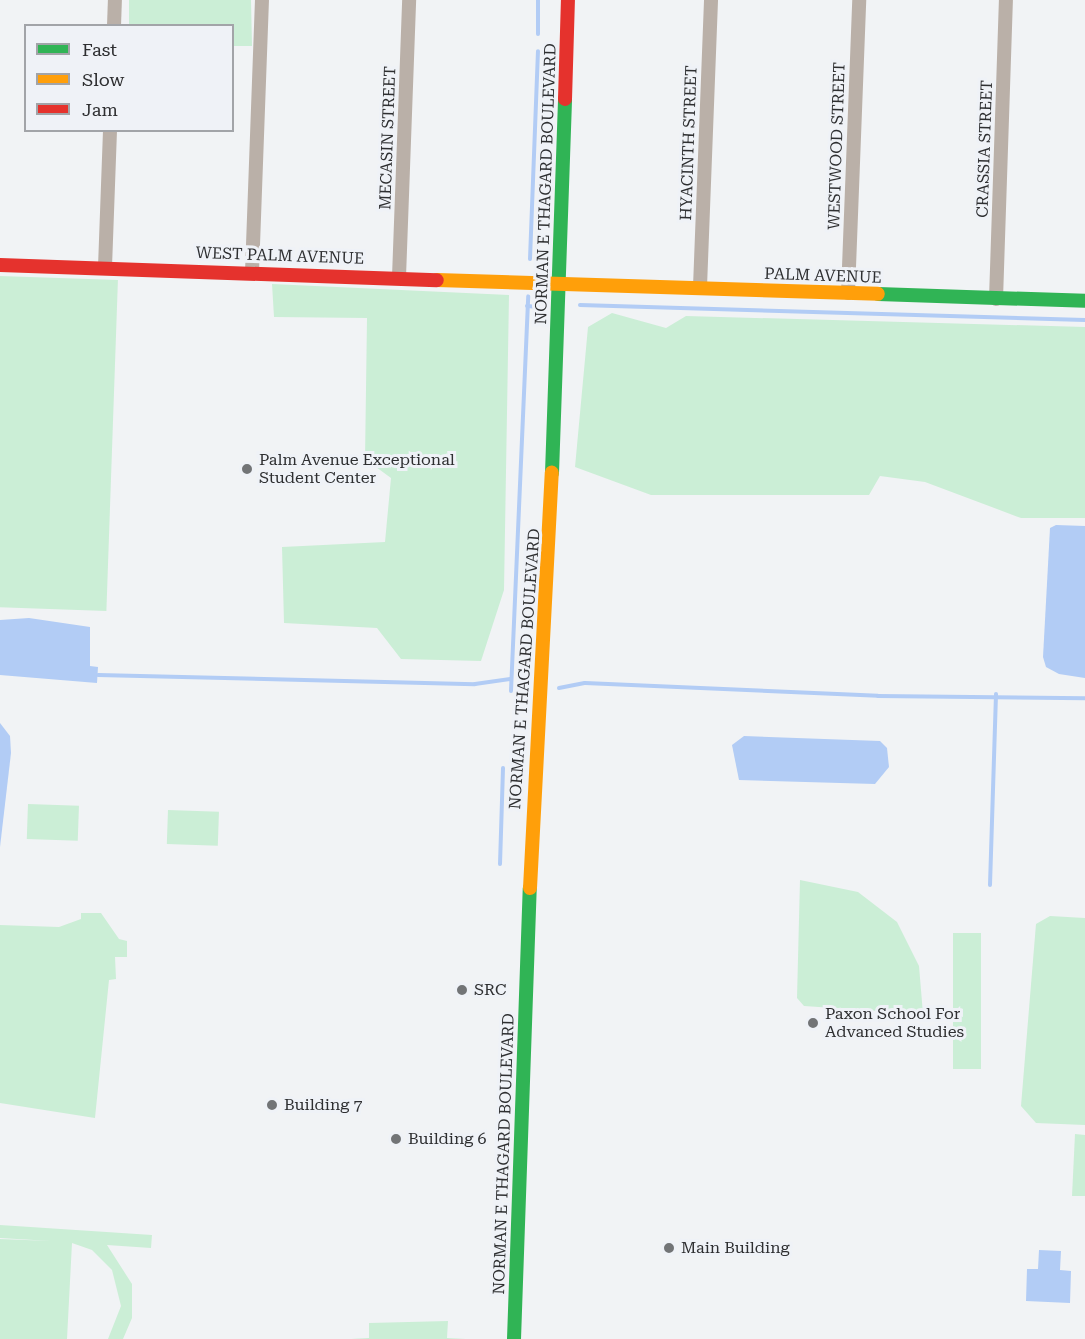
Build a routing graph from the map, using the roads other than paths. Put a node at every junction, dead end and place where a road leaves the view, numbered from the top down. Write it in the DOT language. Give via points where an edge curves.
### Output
graph roads {
  1 [pos="115,0"];
  2 [pos="262,0"];
  3 [pos="409,0"];
  4 [pos="568,0"];
  5 [pos="711,0"];
  6 [pos="858,0"];
  7 [pos="1006,0"];
  8 [pos="114,24"];
  9 [pos="110,132"];
  10 [pos="0,265"];
  11 [pos="105,267"];
  12 [pos="252,272"];
  13 [pos="399,277"];
  14 [pos="559,282"];
  15 [pos="700,287"];
  16 [pos="848,293"];
  17 [pos="996,299"];
  18 [pos="1085,301"];
  19 [pos="514,1339"];
  1 -- 8 [label="street"];
  2 -- 12 [label="street"];
  3 -- 13 [label="street, MECASIN STREET"];
  4 -- 14 [label="street, NORMAN E THAGARD BOULEVARD"];
  5 -- 15 [label="street, HYACINTH STREET"];
  6 -- 16 [label="street, WESTWOOD STREET"];
  7 -- 17 [label="street, CRASSIA STREET"];
  9 -- 11 [label="street"];
  10 -- 11 [label="street, WEST PALM AVENUE"];
  11 -- 12 [label="street, WEST PALM AVENUE"];
  12 -- 13 [label="street, WEST PALM AVENUE"];
  13 -- 14 [label="street, WEST PALM AVENUE"];
  14 -- 15 [label="street, PALM AVENUE"];
  14 -- 19 [label="street, NORMAN E THAGARD BOULEVARD" via="548,604 534,760"];
  15 -- 16 [label="street, PALM AVENUE"];
  16 -- 17 [label="street, PALM AVENUE"];
  17 -- 18 [label="street, PALM AVENUE"];
}
